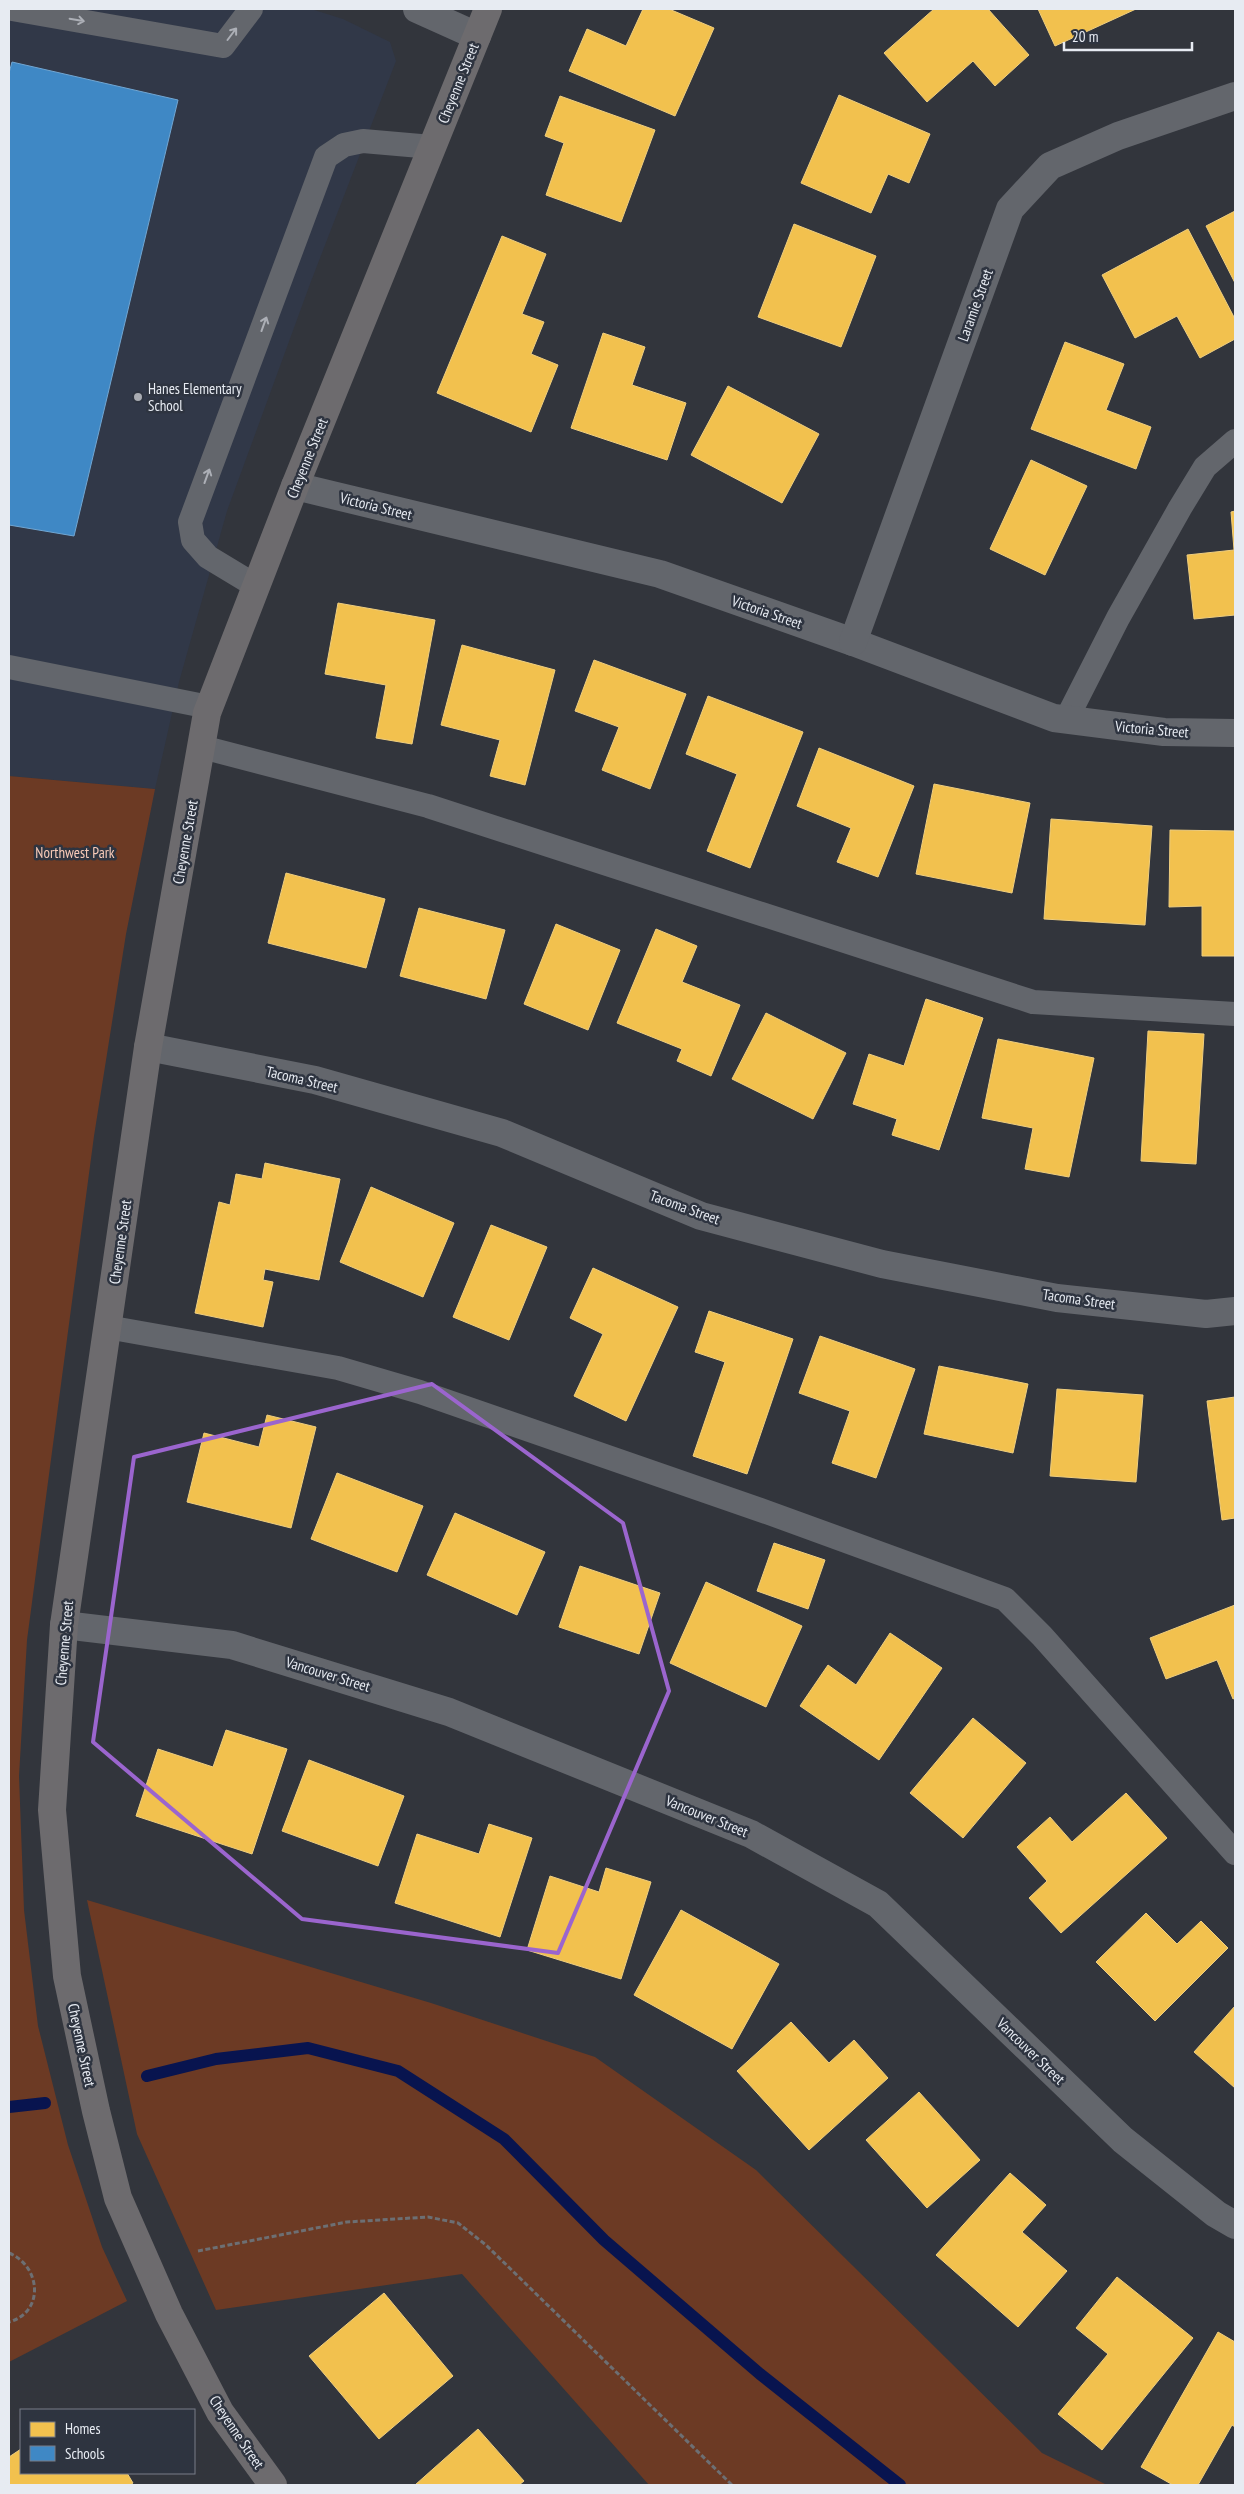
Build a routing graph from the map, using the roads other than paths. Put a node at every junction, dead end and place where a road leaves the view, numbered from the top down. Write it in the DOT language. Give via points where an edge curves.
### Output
graph roads {
  1 [pos="12,9"];
  2 [pos="251,9"];
  3 [pos="417,9"];
  4 [pos="488,9"];
  5 [pos="477,36"];
  6 [pos="1235,96"];
  7 [pos="432,147"];
  8 [pos="1235,441"];
  9 [pos="295,486"];
  10 [pos="256,586"];
  11 [pos="853,642"];
  12 [pos="9,668"];
  13 [pos="209,707"];
  14 [pos="1066,720"];
  15 [pos="1235,733"];
  16 [pos="202,747"];
  17 [pos="1235,1014"];
  18 [pos="148,1047"];
  19 [pos="1235,1311"];
  20 [pos="107,1327"];
  21 [pos="64,1625"];
  22 [pos="1235,1853"];
  23 [pos="1235,2225"];
  24 [pos="273,2485"];
  1 -- 2 [label="lane, one-way" via="223,46"];
  3 -- 5 [label="street"];
  4 -- 5 [label="street, Cheyenne Street"];
  5 -- 7 [label="street, Cheyenne Street"];
  6 -- 11 [label="street, Laramie Street" via="1118,136 1050,166 1010,209"];
  7 -- 9 [label="street, Cheyenne Street"];
  10 -- 7 [label="lane, one-way" via="208,557 193,540 190,522 326,157 344,145 363,141"];
  8 -- 14 [label="lane" via="1205,467 1185,500 1118,618"];
  9 -- 10 [label="street, Cheyenne Street"];
  9 -- 11 [label="street, Victoria Street" via="660,574"];
  10 -- 13 [label="street, Cheyenne Street"];
  11 -- 14 [label="street, Victoria Street"];
  12 -- 13 [label="lane"];
  13 -- 16 [label="street, Cheyenne Street"];
  14 -- 15 [label="street, Victoria Street" via="1164,732"];
  16 -- 17 [label="lane" via="428,806 1033,1002"];
  16 -- 18 [label="street, Cheyenne Street"];
  18 -- 19 [label="street, Tacoma Street" via="315,1080 502,1133 701,1216 882,1264 1058,1298 1206,1314"];
  18 -- 20 [label="street, Cheyenne Street"];
  20 -- 21 [label="street, Cheyenne Street"];
  20 -- 22 [label="lane" via="338,1368 420,1392 1005,1599 1042,1636"];
  21 -- 23 [label="street, Vancouver Street" via="232,1645 449,1712 751,1834 878,1904 1124,2140 1216,2214"];
  21 -- 24 [label="street, Cheyenne Street" via="52,1810 67,1976 96,2111 118,2198 169,2314 220,2412"];
}
